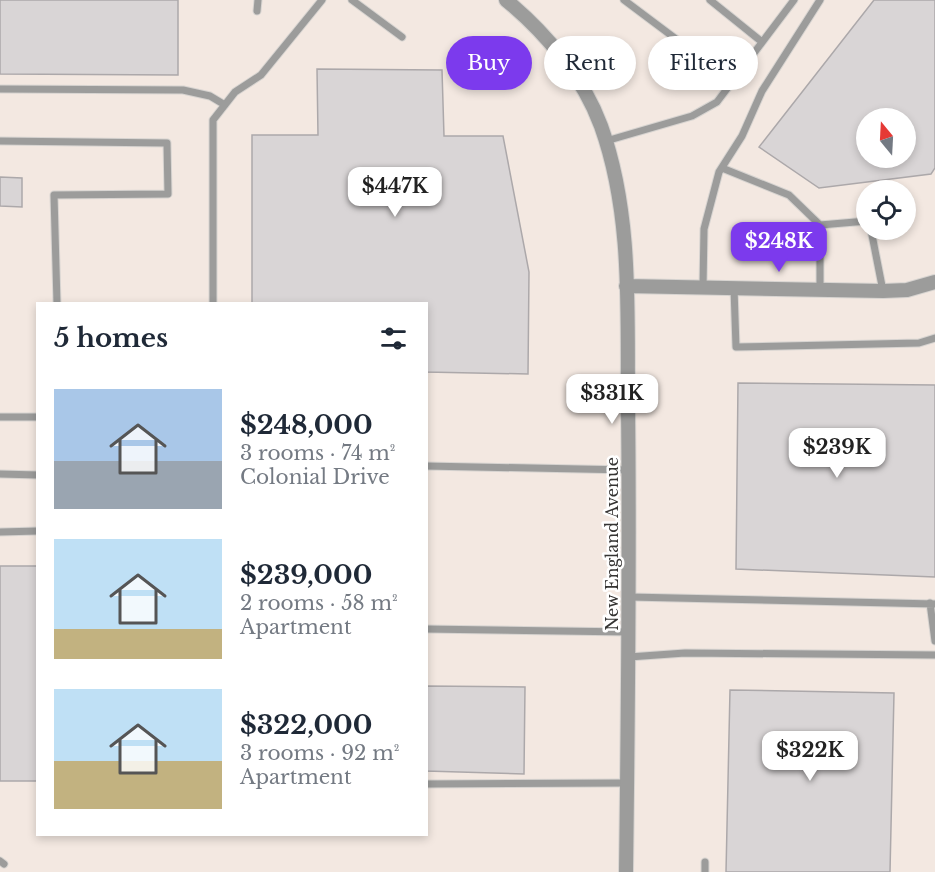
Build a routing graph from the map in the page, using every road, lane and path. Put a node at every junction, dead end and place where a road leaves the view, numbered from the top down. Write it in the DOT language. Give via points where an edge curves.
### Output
graph roads {
  1 [pos="258,0"];
  2 [pos="322,0"];
  3 [pos="352,0"];
  4 [pos="506,0"];
  5 [pos="624,0"];
  6 [pos="710,0"];
  7 [pos="794,0"];
  8 [pos="820,0"];
  9 [pos="257,10"];
  10 [pos="672,36"];
  11 [pos="402,37"];
  12 [pos="762,42"];
  13 [pos="758,47"];
  14 [pos="0,89"];
  15 [pos="726,90"];
  16 [pos="225,105"];
  17 [pos="0,141"];
  18 [pos="606,141"];
  19 [pos="722,168"];
  20 [pos="856,222"];
  21 [pos="820,225"];
  22 [pos="873,240"];
  23 [pos="935,282"];
  24 [pos="626,286"];
  25 [pos="703,287"];
  26 [pos="734,288"];
  27 [pos="820,290"];
  28 [pos="883,291"];
  29 [pos="57,302"];
  30 [pos="213,302"];
  31 [pos="935,338"];
  32 [pos="0,417"];
  33 [pos="36,417"];
  34 [pos="428,466"];
  35 [pos="629,470"];
  36 [pos="0,474"];
  37 [pos="36,475"];
  38 [pos="36,531"];
  39 [pos="0,532"];
  40 [pos="630,597"];
  41 [pos="932,603"];
  42 [pos="428,629"];
  43 [pos="629,632"];
  44 [pos="935,641"];
  45 [pos="935,655"];
  46 [pos="629,657"];
  47 [pos="627,783"];
  48 [pos="428,784"];
  49 [pos="705,862"];
  50 [pos="626,872"];
  51 [pos="705,872"];
  1 -- 9 [label="lane"];
  2 -- 16 [label="lane" via="261,75 235,92"];
  3 -- 11 [label="lane"];
  4 -- 18 [label="street, New England Avenue" via="564,61 592,106"];
  5 -- 10 [label="lane"];
  6 -- 12 [label="lane"];
  7 -- 12 [label="lane"];
  8 -- 19 [label="lane" via="762,91"];
  12 -- 13 [label="lane"];
  14 -- 16 [label="lane" via="183,90 210,96"];
  15 -- 18 [label="lane" via="717,102 692,116"];
  16 -- 30 [label="lane" via="213,120"];
  17 -- 29 [label="lane" via="167,144 168,194 54,195"];
  18 -- 24 [label="street, New England Avenue" via="620,207"];
  19 -- 21 [label="lane" via="789,195"];
  19 -- 25 [label="lane" via="704,229"];
  20 -- 21 [label="lane"];
  21 -- 27 [label="lane"];
  22 -- 28 [label="lane"];
  23 -- 28 [label="street"];
  24 -- 25 [label="street"];
  24 -- 35 [label="street, New England Avenue"];
  25 -- 26 [label="street"];
  26 -- 27 [label="street"];
  26 -- 31 [label="lane" via="735,347 919,343"];
  27 -- 28 [label="street"];
  32 -- 33 [label="lane"];
  34 -- 35 [label="lane"];
  35 -- 40 [label="street, New England Avenue"];
  36 -- 37 [label="lane"];
  38 -- 39 [label="lane"];
  40 -- 41 [label="lane"];
  40 -- 43 [label="street, New England Avenue"];
  41 -- 44 [label="lane"];
  42 -- 43 [label="lane"];
  43 -- 46 [label="street, New England Avenue"];
  45 -- 46 [label="lane" via="685,653"];
  46 -- 47 [label="street, New England Avenue"];
  47 -- 48 [label="lane"];
  47 -- 50 [label="street, New England Avenue"];
  49 -- 51 [label="lane"];
}
